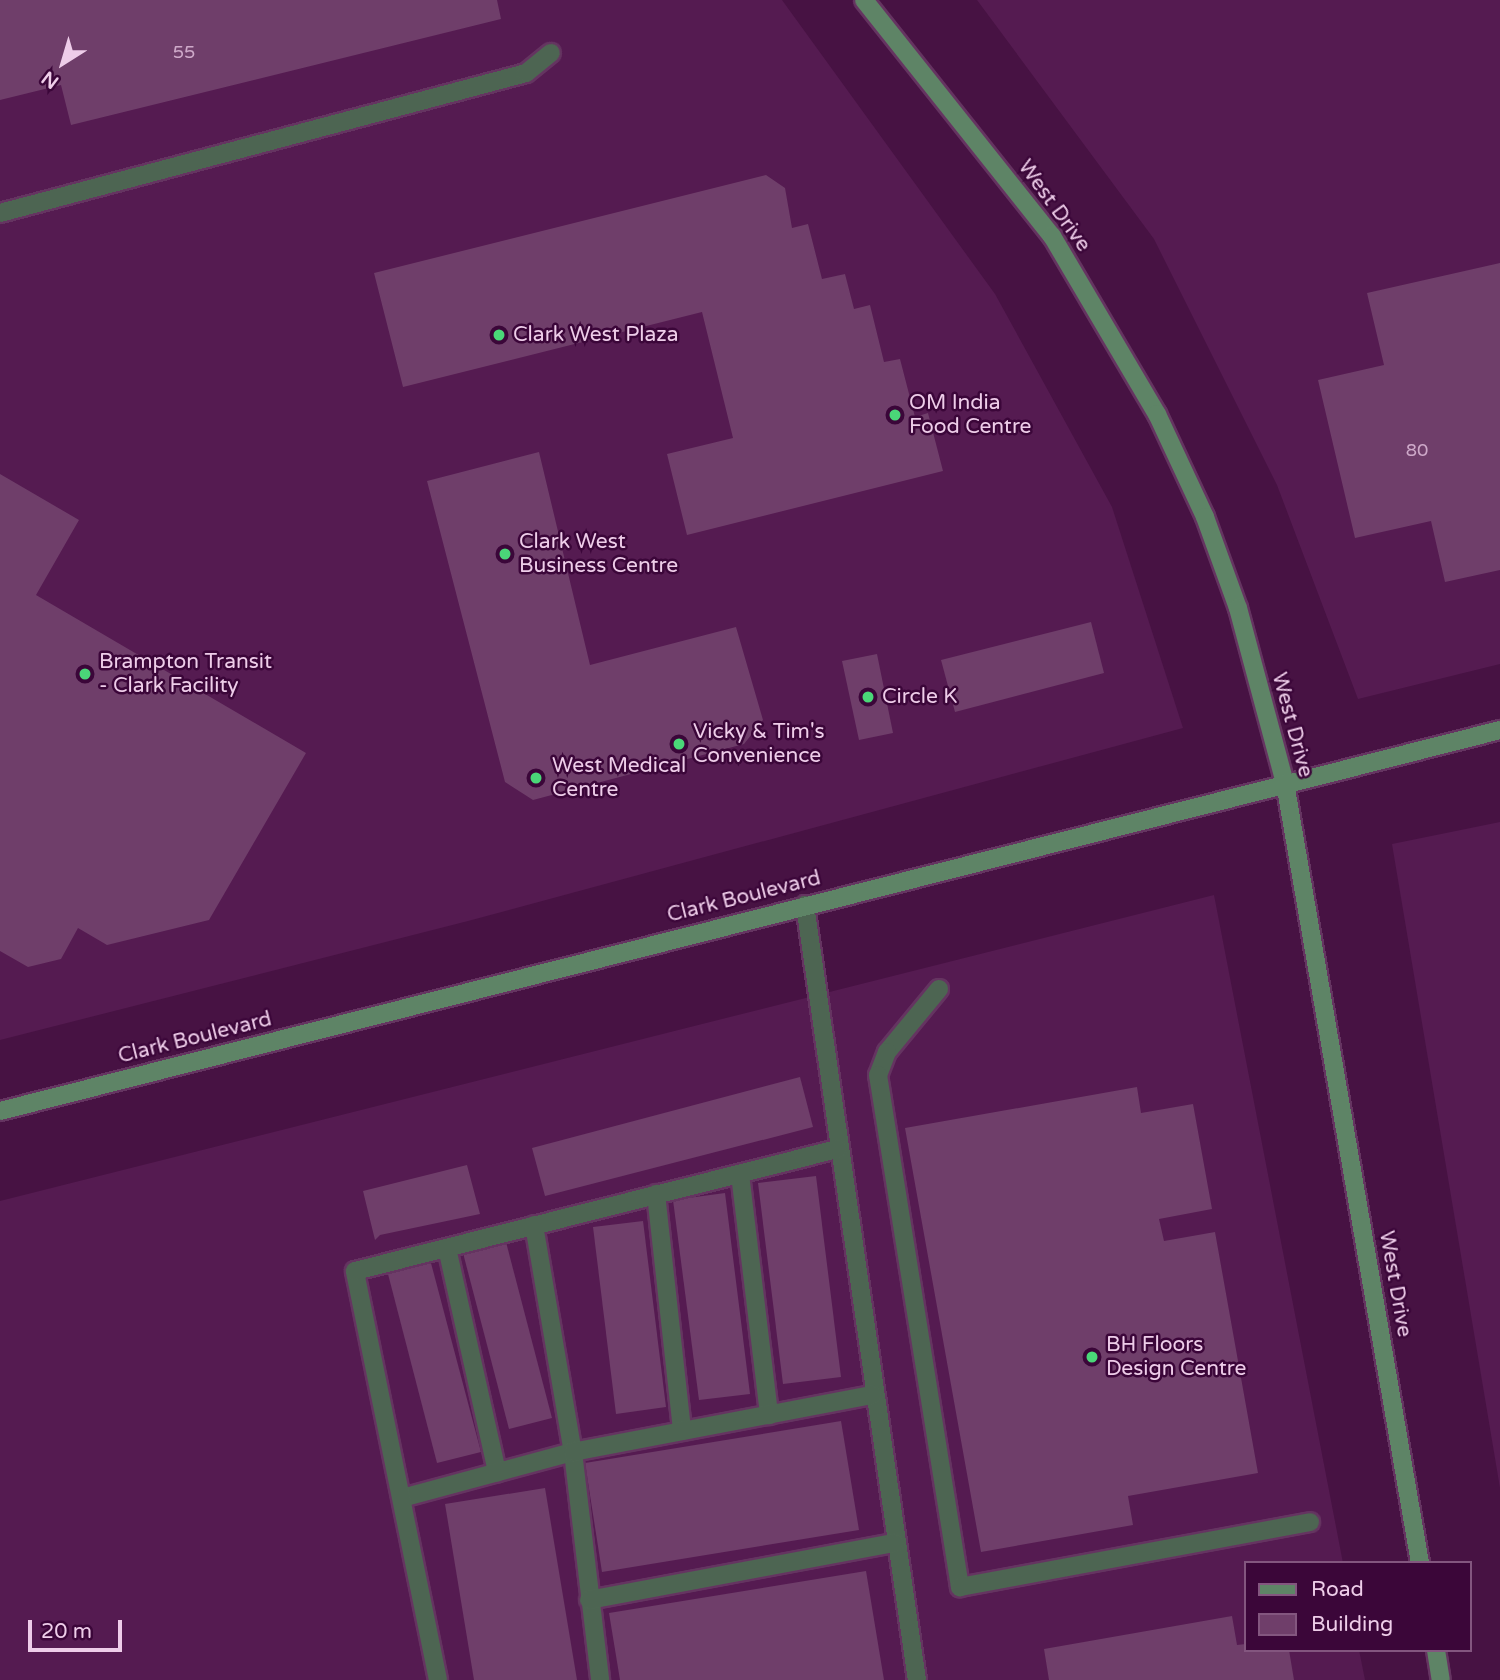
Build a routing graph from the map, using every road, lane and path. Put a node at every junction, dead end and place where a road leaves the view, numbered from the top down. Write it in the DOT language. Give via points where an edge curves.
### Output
graph roads {
  1 [pos="864,0"];
  2 [pos="551,53"];
  3 [pos="0,213"];
  4 [pos="1500,730"];
  5 [pos="1285,783"];
  6 [pos="804,905"];
  7 [pos="939,989"];
  8 [pos="0,1111"];
  9 [pos="838,1149"];
  10 [pos="740,1174"];
  11 [pos="656,1194"];
  12 [pos="534,1225"];
  13 [pos="447,1248"];
  14 [pos="873,1395"];
  15 [pos="769,1415"];
  16 [pos="682,1431"];
  17 [pos="573,1452"];
  18 [pos="497,1472"];
  19 [pos="402,1497"];
  20 [pos="1310,1522"];
  21 [pos="895,1542"];
  22 [pos="1420,1561"];
  23 [pos="589,1600"];
  24 [pos="1436,1652"];
  25 [pos="438,1680"];
  26 [pos="600,1680"];
  27 [pos="917,1680"];
  28 [pos="1441,1680"];
  1 -- 5 [label="street, West Drive" via="1052,236 1157,414 1205,517 1233,595"];
  2 -- 3 [label="lane" via="526,73"];
  4 -- 5 [label="street, Clark Boulevard"];
  5 -- 6 [label="street, Clark Boulevard"];
  5 -- 22 [label="street, West Drive"];
  6 -- 8 [label="street, Clark Boulevard"];
  6 -- 9 [label="lane"];
  7 -- 20 [label="lane" via="887,1052 878,1075 960,1587"];
  9 -- 10 [label="lane"];
  9 -- 14 [label="lane"];
  10 -- 11 [label="lane"];
  10 -- 15 [label="lane"];
  11 -- 12 [label="lane"];
  11 -- 16 [label="lane"];
  12 -- 13 [label="lane"];
  12 -- 17 [label="lane"];
  13 -- 18 [label="lane"];
  13 -- 19 [label="lane" via="355,1271"];
  14 -- 15 [label="lane"];
  14 -- 21 [label="lane"];
  15 -- 16 [label="lane"];
  16 -- 17 [label="lane"];
  17 -- 18 [label="lane"];
  17 -- 23 [label="lane"];
  18 -- 19 [label="lane"];
  19 -- 25 [label="lane"];
  21 -- 23 [label="lane"];
  21 -- 27 [label="lane"];
  23 -- 26 [label="lane"];
  24 -- 28 [label="street"];
}
